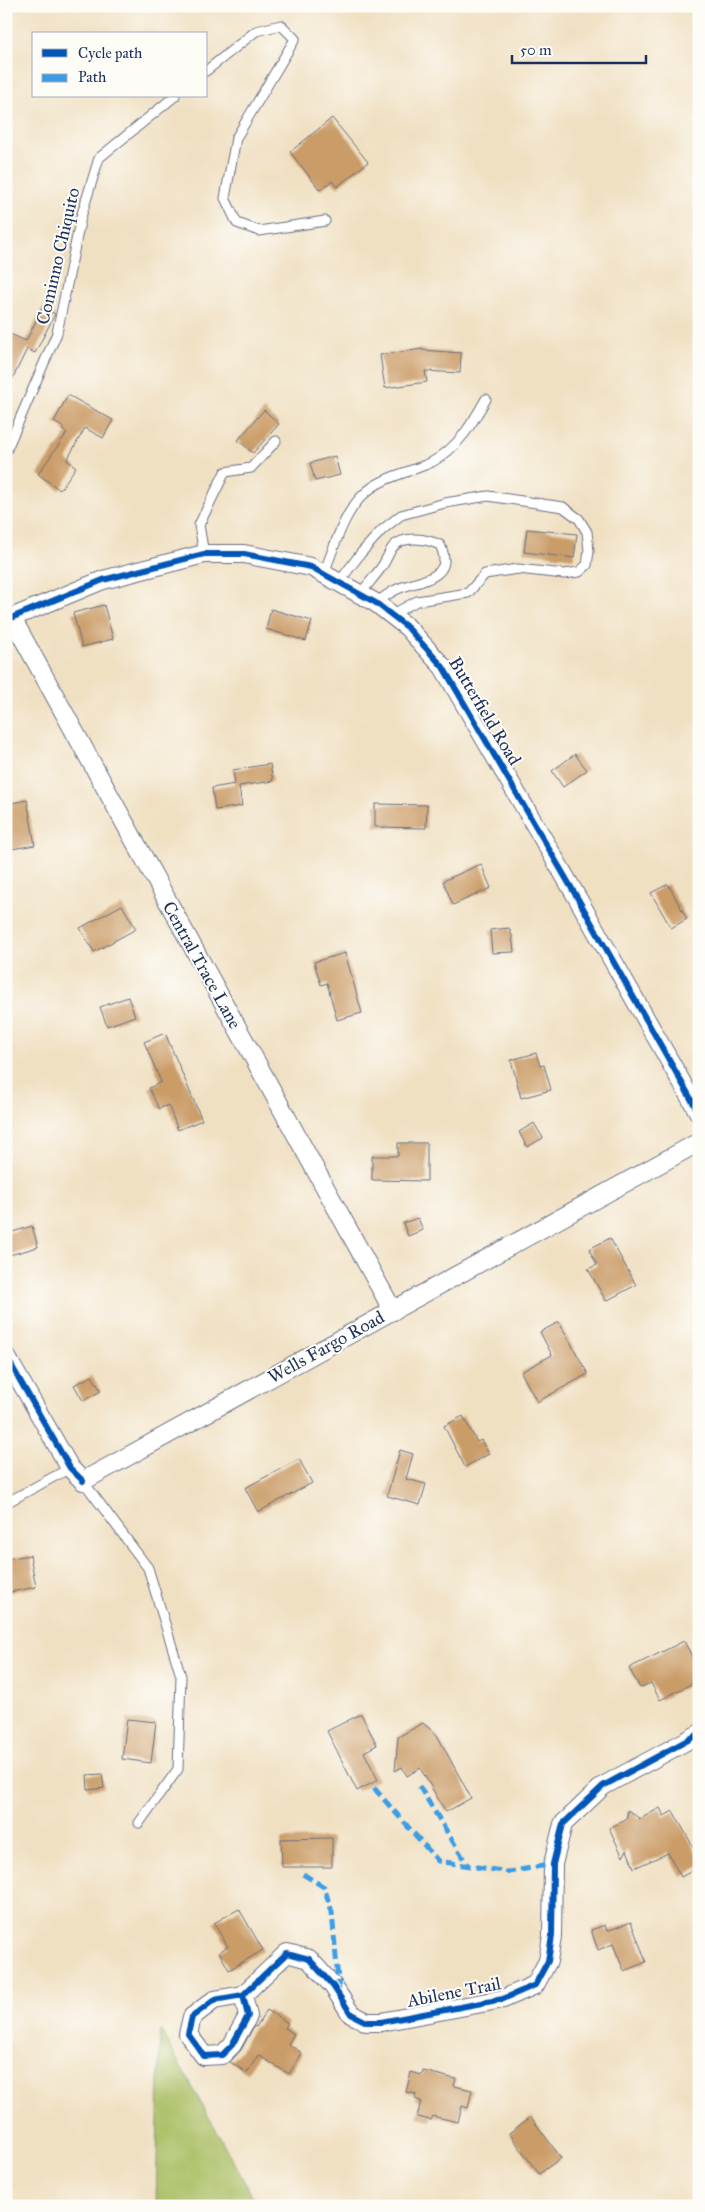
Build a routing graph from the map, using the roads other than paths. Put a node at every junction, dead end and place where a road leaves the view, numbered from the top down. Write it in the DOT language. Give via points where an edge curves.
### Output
graph roads {
  1 [pos="208,69"];
  2 [pos="174,98"];
  3 [pos="325,221"];
  4 [pos="486,398"];
  5 [pos="276,441"];
  6 [pos="6,451"];
  7 [pos="204,554"];
  8 [pos="331,578"];
  9 [pos="369,598"];
  10 [pos="391,615"];
  11 [pos="9,619"];
  12 [pos="699,1113"];
  13 [pos="699,1142"];
  14 [pos="393,1311"];
  15 [pos="6,1356"];
  16 [pos="70,1468"];
  17 [pos="83,1481"];
  18 [pos="6,1503"];
  19 [pos="699,1734"];
  20 [pos="139,1824"];
  21 [pos="244,1995"];
  1 -- 3 [label="lane" via="256,31 280,25 295,39 236,138 225,198 237,223 259,232"];
  2 -- 6 [label="lane, Cominno Chiquito" via="99,158 81,218 57,332"];
  4 -- 8 [label="lane" via="470,428 453,448 432,462 378,482 362,496 342,530"];
  5 -- 7 [label="lane" via="251,468 225,472 199,525"];
  7 -- 8 [label="street, Butterfield Road" via="244,554 311,567"];
  7 -- 11 [label="street, Butterfield Road" via="103,580"];
  8 -- 9 [label="street, Butterfield Road"];
  8 -- 10 [label="lane" via="401,514 445,503 488,496 563,507 579,519 587,532 587,565 579,572 564,574 518,569 485,574 468,593 417,601"];
  9 -- 9 [label="lane" via="393,547 408,539 440,545 444,559 435,576"];
  9 -- 10 [label="street, Butterfield Road"];
  10 -- 12 [label="street, Butterfield Road" via="407,627 443,667"];
  11 -- 14 [label="street, Central Trace Lane"];
  13 -- 14 [label="street, Wells Fargo Road"];
  14 -- 17 [label="street, Wells Fargo Road"];
  15 -- 16 [label="street"];
  16 -- 17 [label="street"];
  16 -- 18 [label="lane"];
  17 -- 20 [label="lane" via="148,1568 181,1676 178,1769"];
  19 -- 21 [label="street, Abilene Trail" via="603,1786 563,1824 553,1864 552,1936 548,1961 535,1985 503,1999 367,2022 351,2014 309,1959 287,1954"];
}
